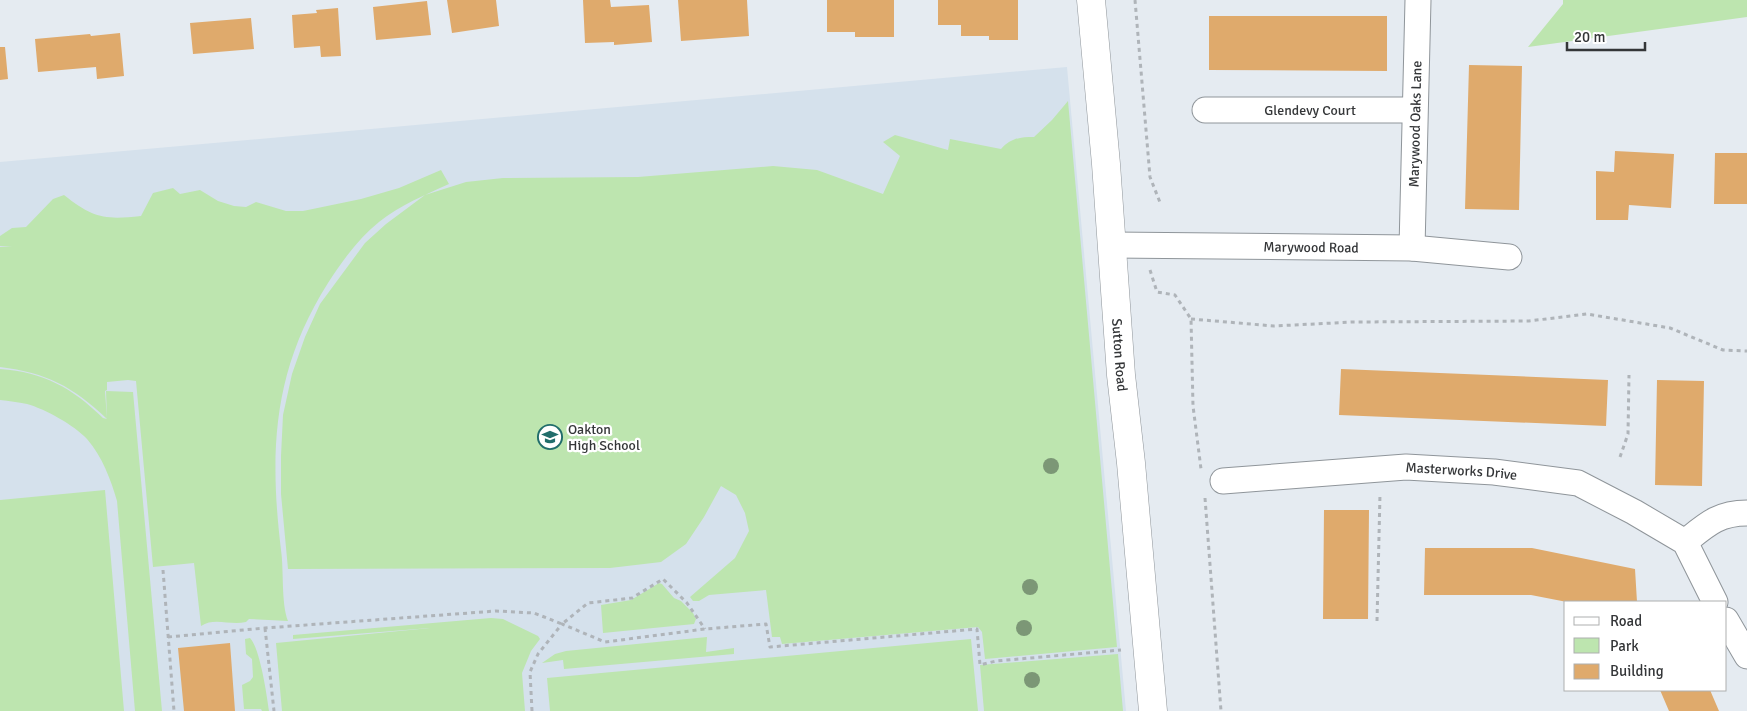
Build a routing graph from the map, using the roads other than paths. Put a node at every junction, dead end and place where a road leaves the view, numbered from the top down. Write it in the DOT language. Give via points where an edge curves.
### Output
graph roads {
  1 [pos="1091,0"];
  2 [pos="1418,0"];
  3 [pos="1205,110"];
  4 [pos="1414,110"];
  5 [pos="1112,245"];
  6 [pos="1412,248"];
  7 [pos="1509,256"];
  8 [pos="1223,481"];
  9 [pos="1747,512"];
  10 [pos="1685,542"];
  11 [pos="1714,601"];
  12 [pos="1727,622"];
  13 [pos="1747,656"];
  14 [pos="1153,711"];
  1 -- 5 [label="street, Sutton Road"];
  2 -- 4 [label="street, Marywood Oaks Lane"];
  3 -- 4 [label="street, Glendevy Court"];
  4 -- 6 [label="street, Marywood Oaks Lane"];
  5 -- 6 [label="street, Marywood Road"];
  5 -- 14 [label="street, Sutton Road"];
  6 -- 7 [label="street, Marywood Road"];
  8 -- 10 [label="street, Masterworks Drive" via="1406,467 1494,472 1578,483"];
  9 -- 10 [label="street" via="1714,519"];
  10 -- 11 [label="street"];
  12 -- 13 [label="street"];
}
